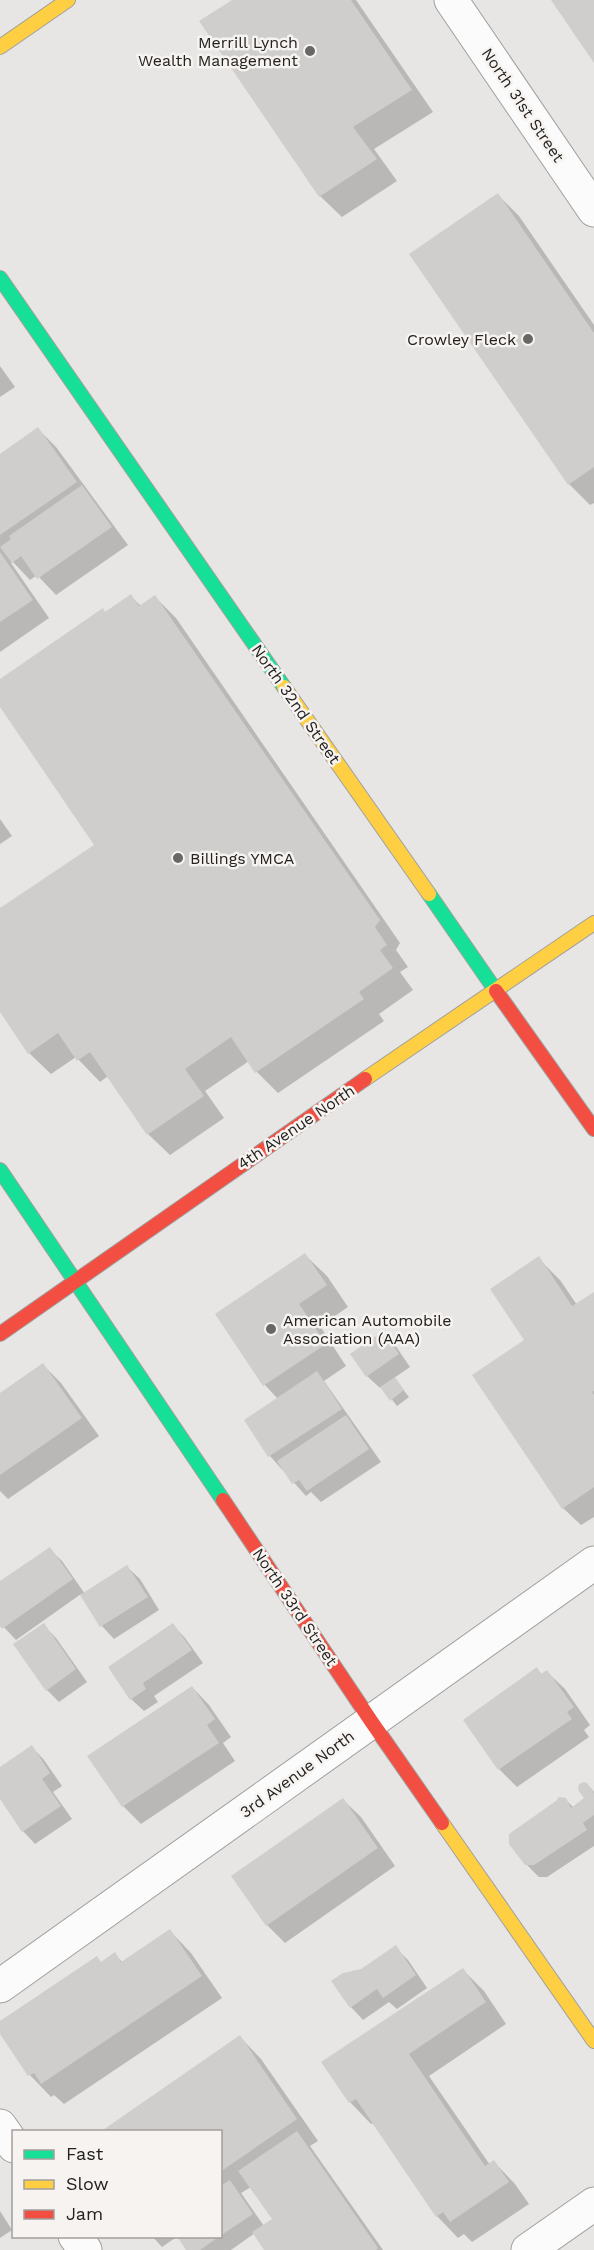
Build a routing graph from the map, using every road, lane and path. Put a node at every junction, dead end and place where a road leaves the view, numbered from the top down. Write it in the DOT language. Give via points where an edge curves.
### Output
graph roads {
  1 [pos="68,0"];
  2 [pos="451,0"];
  3 [pos="0,47"];
  4 [pos="594,210"];
  5 [pos="0,278"];
  6 [pos="594,923"];
  7 [pos="496,991"];
  8 [pos="594,1129"];
  9 [pos="0,1170"];
  10 [pos="76,1280"];
  11 [pos="0,1334"];
  12 [pos="594,1563"];
  13 [pos="371,1721"];
  14 [pos="0,1986"];
  15 [pos="594,2041"];
  16 [pos="0,2126"];
  17 [pos="12,2143"];
  18 [pos="594,2204"];
  19 [pos="528,2250"];
  1 -- 3 [label="main road"];
  2 -- 4 [label="street, North 31st Street"];
  5 -- 7 [label="main road, North 32nd Street"];
  6 -- 7 [label="main road, 4th Avenue North"];
  7 -- 8 [label="main road, North 32nd Street"];
  7 -- 10 [label="main road, 4th Avenue North"];
  9 -- 10 [label="main road, North 33rd Street"];
  10 -- 11 [label="main road, 4th Avenue North"];
  10 -- 13 [label="main road, North 33rd Street"];
  12 -- 13 [label="street, 3rd Avenue North"];
  13 -- 14 [label="street, 3rd Avenue North"];
  13 -- 15 [label="main road, North 33rd Street"];
  16 -- 17 [label="street"];
  18 -- 19 [label="street"];
}
